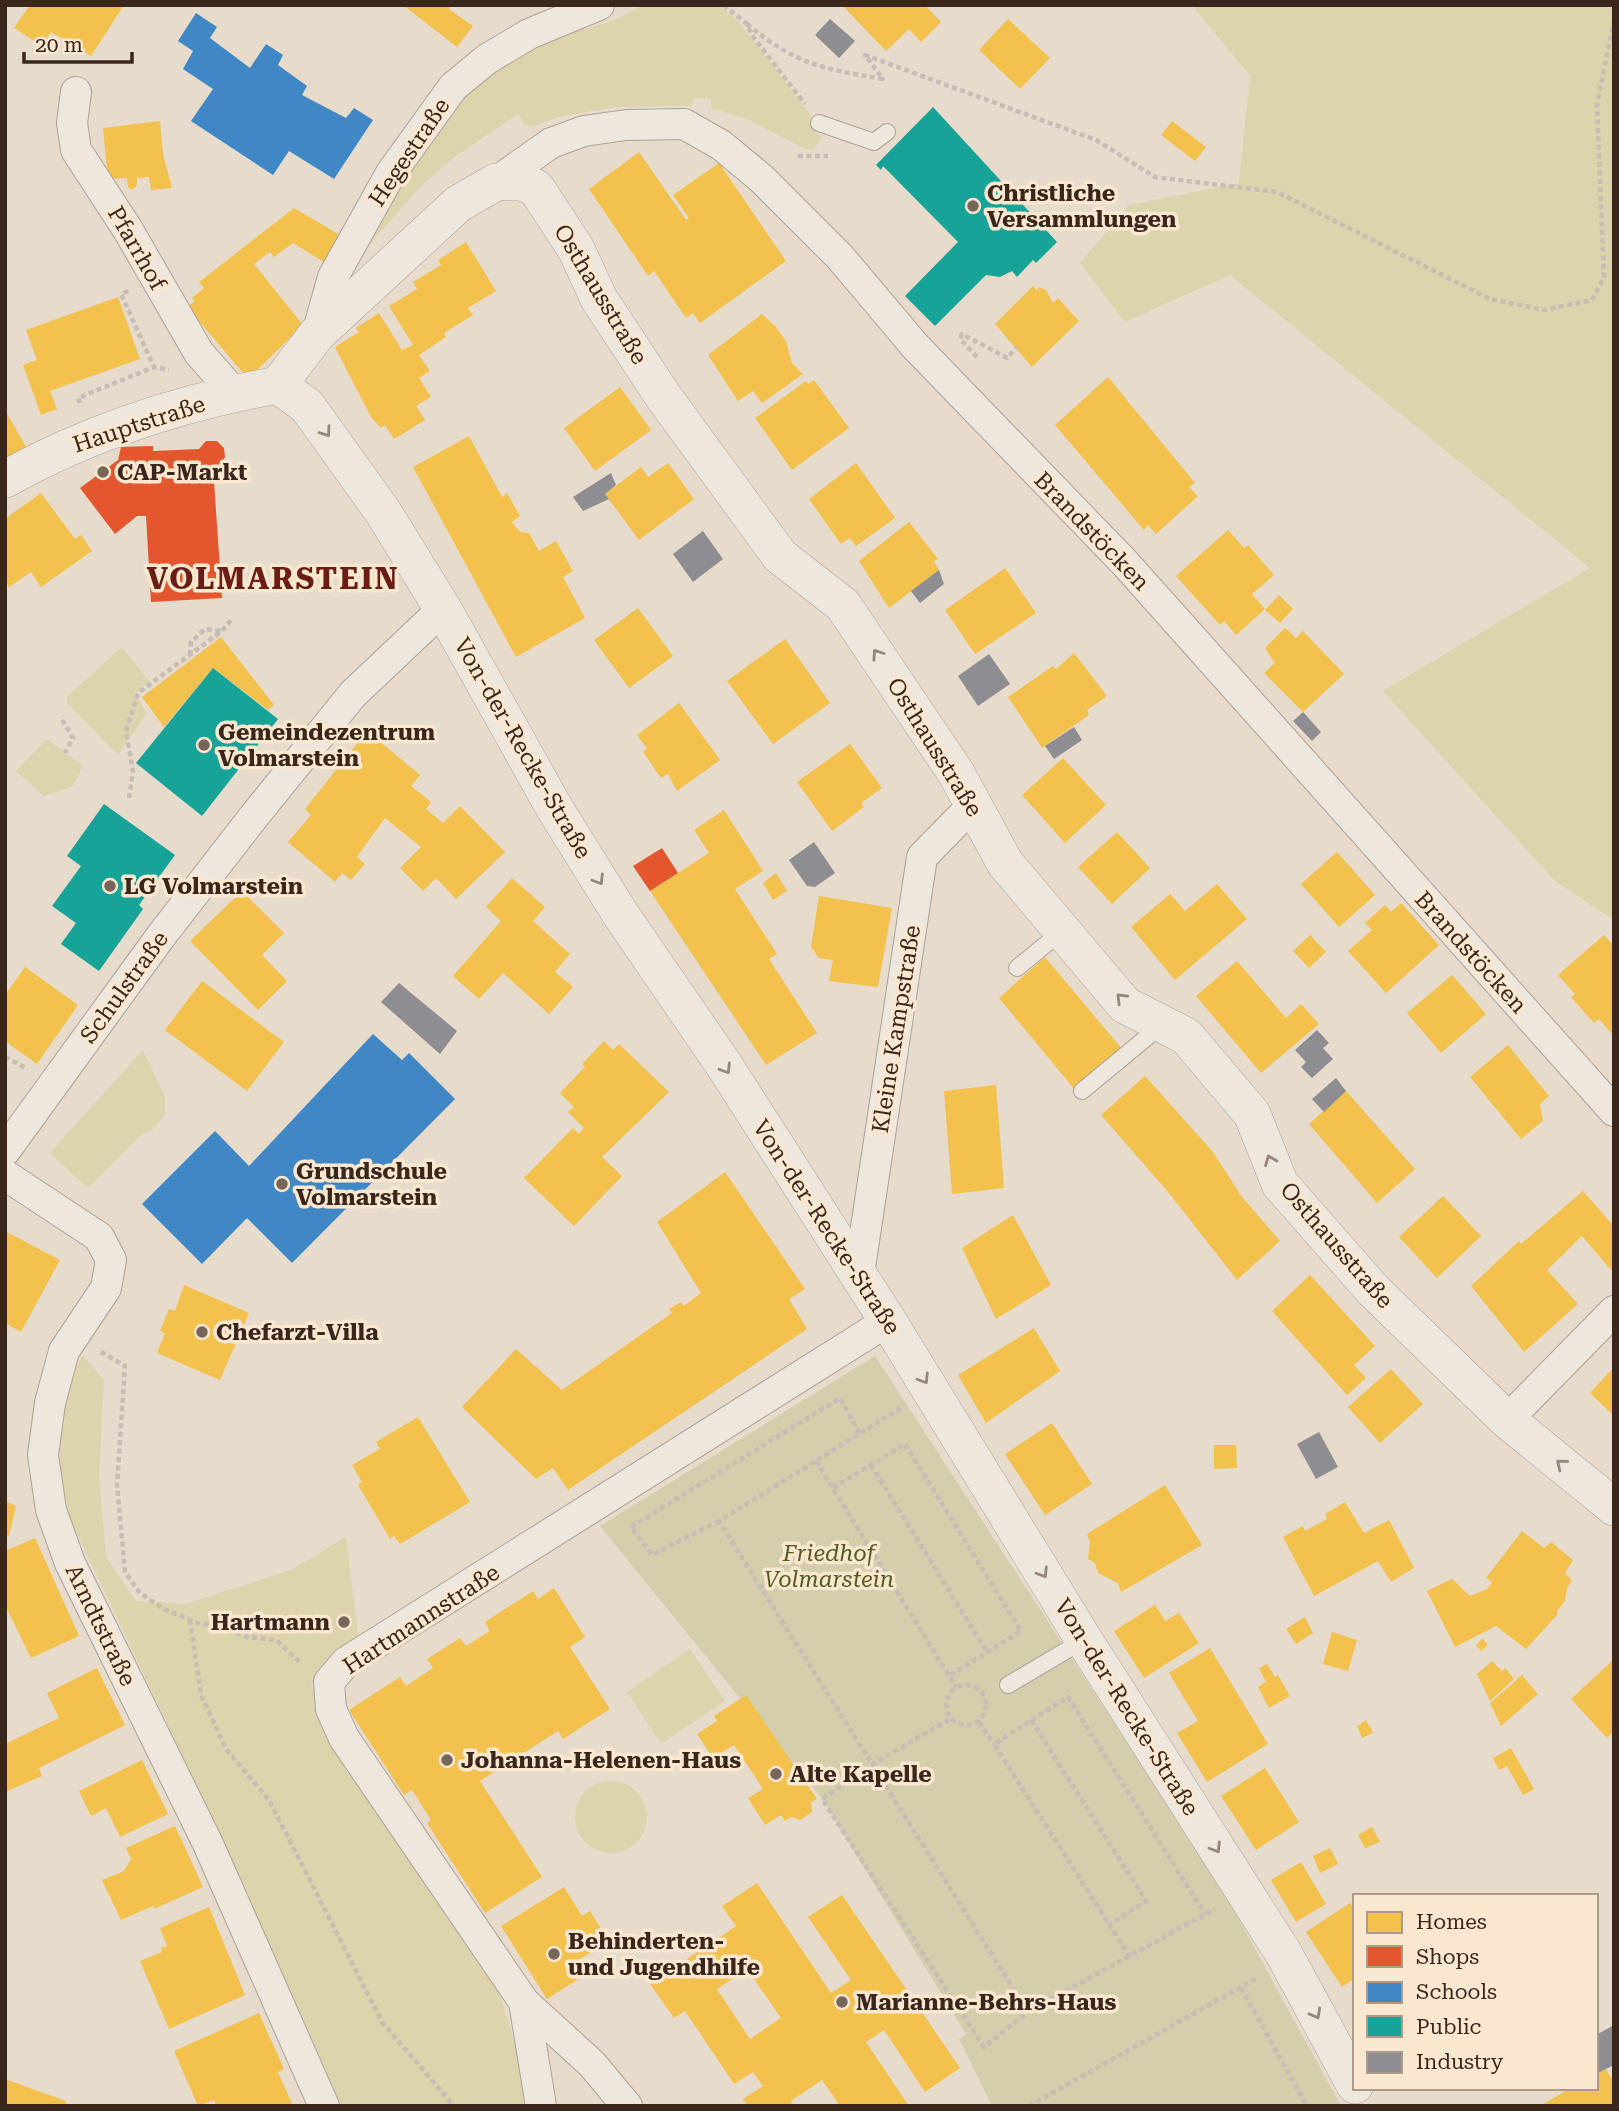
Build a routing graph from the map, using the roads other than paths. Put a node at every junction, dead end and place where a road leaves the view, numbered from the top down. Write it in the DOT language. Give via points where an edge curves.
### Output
graph roads {
  1 [pos="599,5"];
  2 [pos="76,92"];
  3 [pos="819,123"];
  4 [pos="887,132"];
  5 [pos="496,182"];
  6 [pos="317,334"];
  7 [pos="278,385"];
  8 [pos="234,393"];
  9 [pos="5,479"];
  10 [pos="443,609"];
  11 [pos="974,804"];
  12 [pos="1062,931"];
  13 [pos="1017,968"];
  14 [pos="1163,1024"];
  15 [pos="1082,1091"];
  16 [pos="1614,1111"];
  17 [pos="5,1151"];
  18 [pos="5,1175"];
  19 [pos="859,1274"];
  20 [pos="1614,1311"];
  21 [pos="888,1321"];
  22 [pos="1507,1420"];
  23 [pos="1614,1507"];
  24 [pos="1084,1640"];
  25 [pos="1008,1685"];
  26 [pos="524,2002"];
  27 [pos="1353,2081"];
  28 [pos="1358,2090"];
  29 [pos="324,2106"];
  30 [pos="541,2106"];
  31 [pos="627,2106"];
  32 [pos="1366,2106"];
  1 -- 6 [label="street, Hegestraße" via="529,34 487,59 453,87 391,173 333,277"];
  2 -- 8 [label="street, Pfarrhof" via="72,123 76,150 199,353"];
  3 -- 4 [label="lane" via="874,142"];
  5 -- 6 [label="street" via="458,204"];
  11 -- 5 [label="street, Osthausstraße, one-way" via="843,605 780,556 663,396 536,188 522,182"];
  5 -- 16 [label="street, Brandstöcken" via="551,144 584,131 626,125 684,124 752,170 840,257 915,346 1124,562"];
  6 -- 7 [label="street"];
  7 -- 8 [label="street, Hauptstraße"];
  7 -- 10 [label="street, Von-der-Recke-Straße, one-way" via="307,406 383,512"];
  8 -- 9 [label="street, Hauptstraße" via="71,445"];
  10 -- 17 [label="street, Schulstraße" via="353,694 271,795 161,936"];
  10 -- 19 [label="street, Von-der-Recke-Straße, one-way" via="555,809"];
  11 -- 12 [label="street, Osthausstraße" via="1004,863"];
  11 -- 19 [label="street, Kleine Kampstraße" via="922,858"];
  12 -- 13 [label="lane"];
  14 -- 12 [label="street, Osthausstraße, one-way" via="1125,1005"];
  14 -- 15 [label="lane"];
  22 -- 14 [label="street, Osthausstraße, one-way" via="1373,1290 1280,1184 1252,1114 1186,1036"];
  18 -- 29 [label="street, Arndtstraße" via="99,1237 111,1259 106,1288 64,1351 50,1403 43,1455 51,1510 70,1563 208,1844"];
  19 -- 21 [label="street, Von-der-Recke-Straße"];
  20 -- 22 [label="street"];
  21 -- 24 [label="street, Von-der-Recke-Straße, one-way"];
  21 -- 26 [label="street, Hartmannstraße" via="346,1662 329,1682 331,1709 344,1738"];
  23 -- 22 [label="street, Osthausstraße, one-way"];
  24 -- 25 [label="lane"];
  24 -- 27 [label="street, Von-der-Recke-Straße, one-way" via="1284,1954"];
  26 -- 30 [label="street"];
  26 -- 31 [label="street, Hartmannstraße" via="592,2064"];
  28 -- 32 [label="street, Von-der-Recke-Straße"];
}
